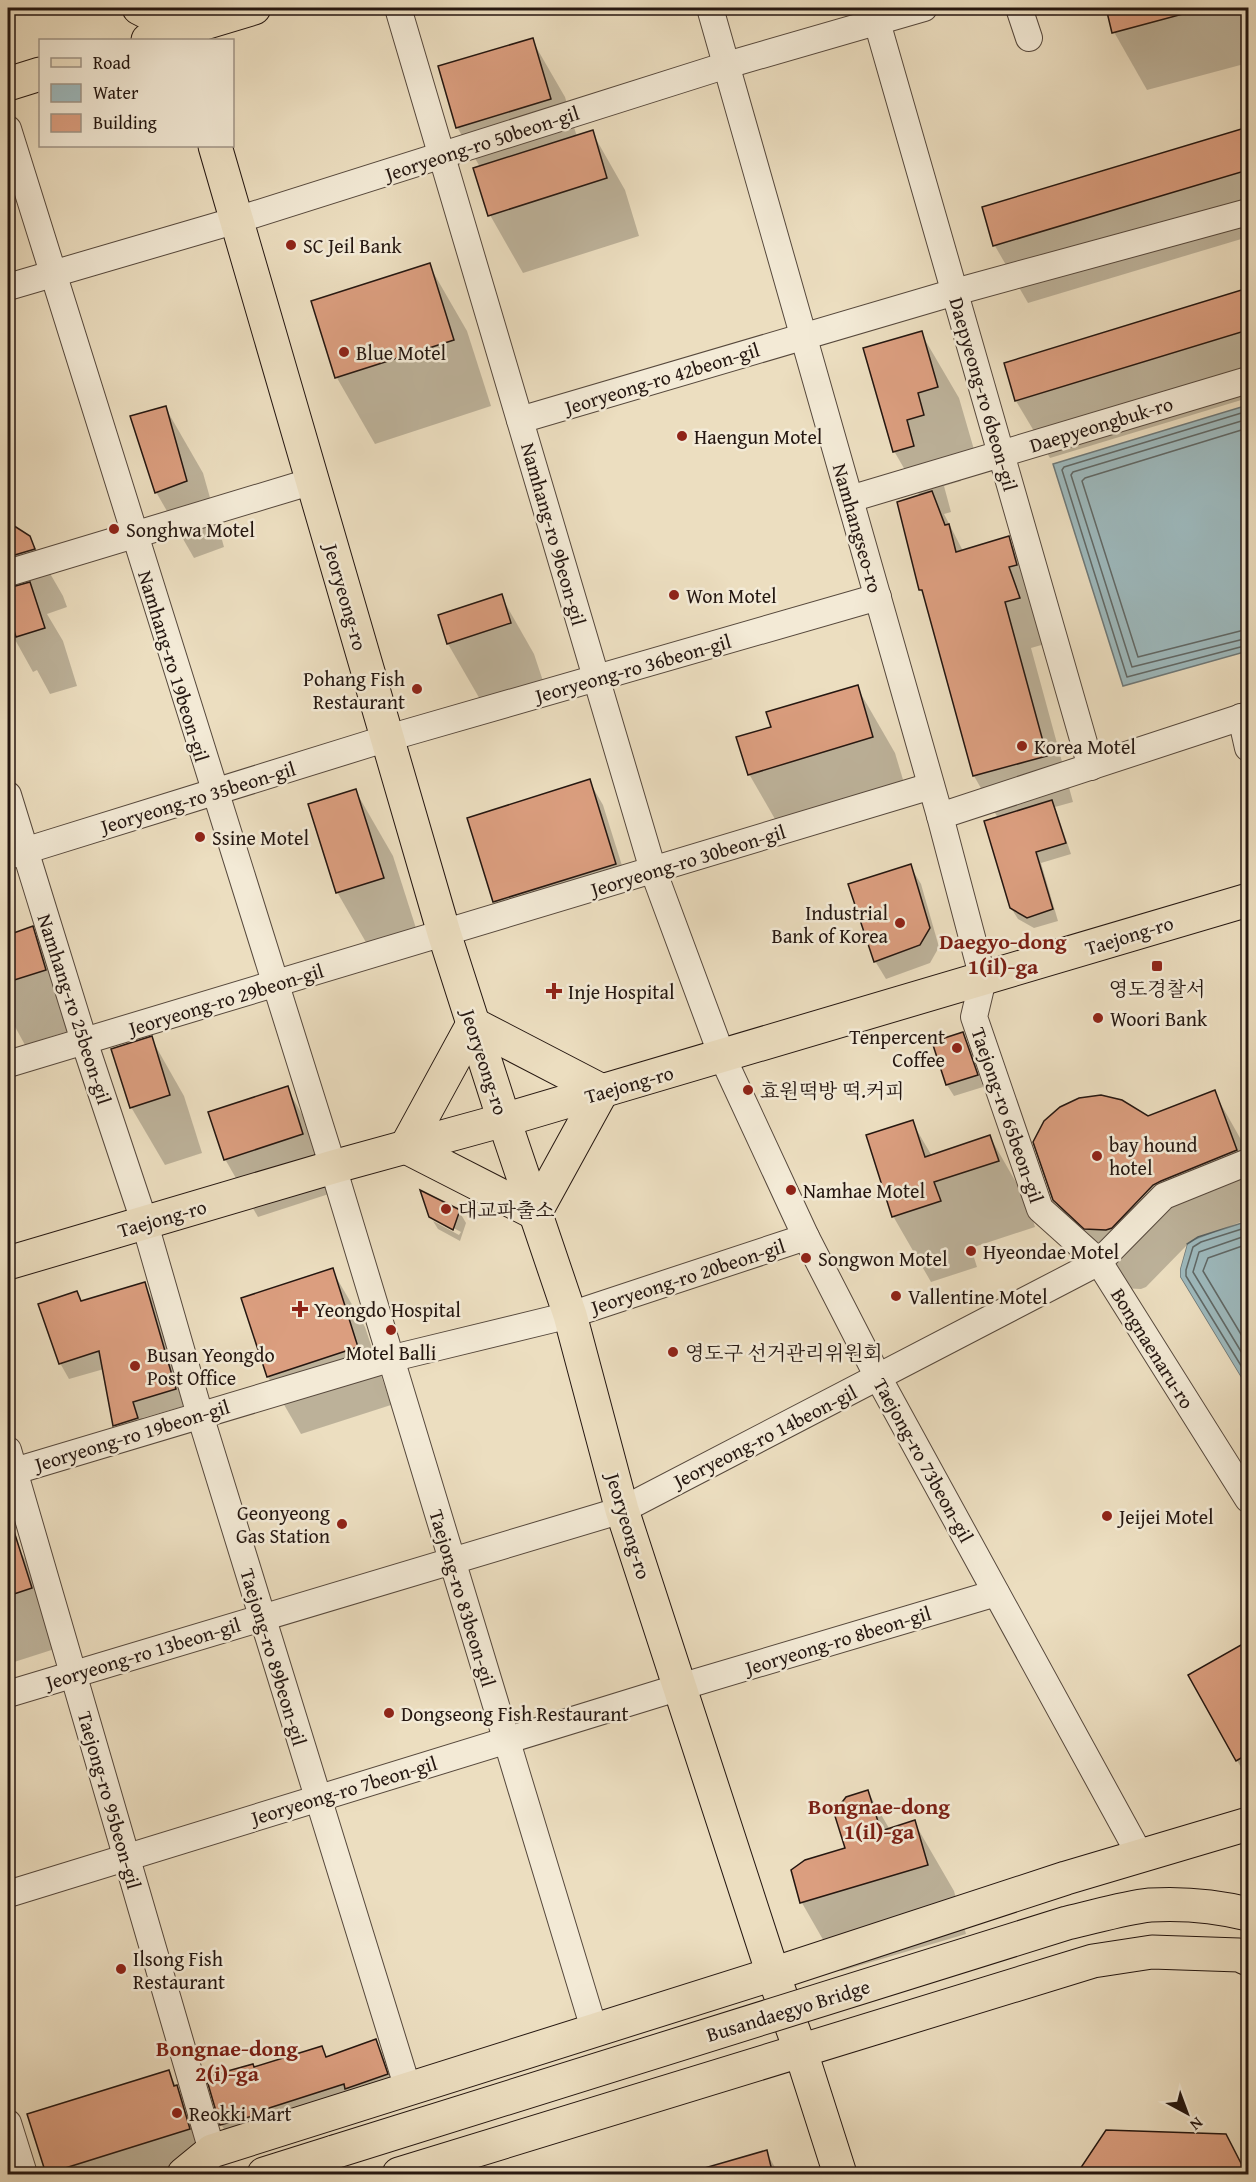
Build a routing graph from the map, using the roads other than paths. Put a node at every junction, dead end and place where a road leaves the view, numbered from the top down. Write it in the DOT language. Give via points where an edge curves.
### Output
graph roads {
  1 [pos="139,8"];
  2 [pos="254,8"];
  3 [pos="398,8"];
  4 [pos="710,8"];
  5 [pos="924,8"];
  6 [pos="1019,8"];
  7 [pos="875,15"];
  8 [pos="182,26"];
  9 [pos="1029,38"];
  10 [pos="150,39"];
  11 [pos="727,65"];
  12 [pos="39,74"];
  13 [pos="8,84"];
  14 [pos="8,129"];
  15 [pos="215,147"];
  16 [pos="442,155"];
  17 [pos="1248,212"];
  18 [pos="237,220"];
  19 [pos="52,274"];
  20 [pos="8,287"];
  21 [pos="955,292"];
  22 [pos="803,336"];
  23 [pos="1248,380"];
  24 [pos="520,420"];
  25 [pos="1001,454"];
  26 [pos="313,481"];
  27 [pos="850,499"];
  28 [pos="134,535"];
  29 [pos="8,573"];
  30 [pos="878,597"];
  31 [pos="596,678"];
  32 [pos="1245,716"];
  33 [pos="388,738"];
  34 [pos="1248,748"];
  35 [pos="1091,767"];
  36 [pos="931,786"];
  37 [pos="214,792"];
  38 [pos="8,795"];
  39 [pos="940,816"];
  40 [pos="16,854"];
  41 [pos="653,870"];
  42 [pos="1248,900"];
  43 [pos="444,933"];
  44 [pos="982,979"];
  45 [pos="274,985"];
  46 [pos="473,1024"];
  47 [pos="84,1041"];
  48 [pos="722,1056"];
  49 [pos="8,1064"];
  50 [pos="602,1091"];
  51 [pos="504,1120"];
  52 [pos="406,1147"];
  53 [pos="1248,1162"];
  54 [pos="333,1167"];
  55 [pos="535,1213"];
  56 [pos="145,1224"];
  57 [pos="806,1237"];
  58 [pos="1099,1262"];
  59 [pos="8,1263"];
  60 [pos="570,1315"];
  61 [pos="389,1359"];
  62 [pos="878,1377"];
  63 [pos="200,1415"];
  64 [pos="10,1464"];
  65 [pos="1248,1499"];
  66 [pos="622,1510"];
  67 [pos="451,1561"];
  68 [pos="996,1593"];
  69 [pos="262,1618"];
  70 [pos="74,1674"];
  71 [pos="681,1687"];
  72 [pos="8,1694"];
  73 [pos="506,1740"];
  74 [pos="318,1798"];
  75 [pos="1248,1824"];
  76 [pos="127,1857"];
  77 [pos="1141,1857"];
  78 [pos="8,1894"];
  79 [pos="1248,1914"];
  80 [pos="1248,1959"];
  81 [pos="773,1974"];
  82 [pos="594,2029"];
  83 [pos="801,2052"];
  84 [pos="408,2089"];
  85 [pos="8,2123"];
  86 [pos="212,2151"];
  87 [pos="413,2172"];
  88 [pos="24,2175"];
  89 [pos="184,2175"];
  90 [pos="264,2175"];
  91 [pos="840,2175"];
  1 -- 8 [label="main road"];
  2 -- 8 [label="main road"];
  3 -- 16 [label="street, Namhang-ro 9beon-gil"];
  4 -- 11 [label="street, Namhangseo-ro"];
  5 -- 7 [label="street"];
  6 -- 9 [label="street"];
  7 -- 11 [label="street"];
  7 -- 21 [label="street, Daepyeong-ro 6beon-gil"];
  8 -- 10 [label="main road"];
  11 -- 16 [label="street, Jeoryeong-ro 50beon-gil"];
  11 -- 22 [label="street, Namhangseo-ro"];
  12 -- 13 [label="main road"];
  14 -- 19 [label="street, Namhang-ro 19beon-gil"];
  15 -- 18 [label="main road, Jeoryeong-ro"];
  16 -- 18 [label="street, Jeoryeong-ro 50beon-gil"];
  16 -- 24 [label="street, Namhang-ro 9beon-gil"];
  17 -- 21 [label="street, Jeoryeong-ro 42beon-gil"];
  18 -- 19 [label="street, Jeoryeong-ro 50beon-gil"];
  18 -- 26 [label="main road, Jeoryeong-ro"];
  19 -- 20 [label="street, Jeoryeong-ro 50beon-gil"];
  19 -- 28 [label="street, Namhang-ro 19beon-gil"];
  21 -- 22 [label="street, Jeoryeong-ro 42beon-gil"];
  21 -- 25 [label="street, Daepyeong-ro 6beon-gil"];
  22 -- 24 [label="street, Jeoryeong-ro 42beon-gil"];
  22 -- 27 [label="street, Namhangseo-ro"];
  23 -- 25 [label="street, Daepyeongbuk-ro"];
  24 -- 31 [label="street, Namhang-ro 9beon-gil"];
  25 -- 27 [label="street, Daepyeongbuk-ro"];
  25 -- 35 [label="street, Daepyeong-ro 6beon-gil"];
  26 -- 28 [label="street"];
  26 -- 33 [label="main road, Jeoryeong-ro"];
  27 -- 30 [label="street, Namhangseo-ro"];
  28 -- 29 [label="street"];
  28 -- 37 [label="street, Namhang-ro 19beon-gil"];
  30 -- 31 [label="street, Jeoryeong-ro 36beon-gil"];
  30 -- 36 [label="street, Namhangseo-ro"];
  31 -- 33 [label="street, Jeoryeong-ro 36beon-gil"];
  31 -- 41 [label="street, Namhang-ro 9beon-gil"];
  32 -- 34 [label="street"];
  32 -- 35 [label="street"];
  33 -- 37 [label="street, Jeoryeong-ro 35beon-gil"];
  33 -- 43 [label="main road, Jeoryeong-ro"];
  35 -- 39 [label="street"];
  36 -- 39 [label="street, Namhangseo-ro"];
  36 -- 41 [label="street, Jeoryeong-ro 30beon-gil"];
  37 -- 40 [label="street, Jeoryeong-ro 35beon-gil"];
  37 -- 45 [label="street, Namhang-ro 19beon-gil"];
  38 -- 40 [label="street, Namhang-ro 25beon-gil"];
  39 -- 44 [label="street, Namhangseo-ro"];
  40 -- 47 [label="street, Namhang-ro 25beon-gil"];
  41 -- 43 [label="street, Jeoryeong-ro 30beon-gil"];
  41 -- 48 [label="street, Namhang-ro 9beon-gil"];
  42 -- 44 [label="main road, Taejong-ro"];
  43 -- 45 [label="street, Jeoryeong-ro 29beon-gil"];
  43 -- 46 [label="main road, Jeoryeong-ro"];
  44 -- 48 [label="main road, Taejong-ro"];
  44 -- 58 [label="street, Taejong-ro 65beon-gil" via="974,1017 1040,1209"];
  45 -- 47 [label="street, Jeoryeong-ro 29beon-gil"];
  45 -- 54 [label="street, Namhang-ro 19beon-gil"];
  46 -- 50 [label="main road"];
  46 -- 51 [label="main road, Jeoryeong-ro"];
  46 -- 52 [label="main road"];
  47 -- 49 [label="street, Jeoryeong-ro 29beon-gil"];
  47 -- 56 [label="street, Namhang-ro 25beon-gil"];
  48 -- 50 [label="main road, Taejong-ro"];
  48 -- 57 [label="street, Taejong-ro 73beon-gil"];
  50 -- 51 [label="main road, Taejong-ro"];
  50 -- 55 [label="main road"];
  51 -- 52 [label="main road, Taejong-ro"];
  51 -- 55 [label="main road, Jeoryeong-ro"];
  52 -- 54 [label="main road, Taejong-ro"];
  52 -- 55 [label="main road"];
  53 -- 58 [label="street" via="1164,1196"];
  54 -- 56 [label="main road, Taejong-ro"];
  54 -- 61 [label="street, Taejong-ro 83beon-gil"];
  55 -- 60 [label="main road, Jeoryeong-ro"];
  56 -- 59 [label="main road, Taejong-ro"];
  56 -- 63 [label="street, Taejong-ro 89beon-gil"];
  57 -- 60 [label="street, Jeoryeong-ro 20beon-gil"];
  57 -- 62 [label="street, Taejong-ro 73beon-gil"];
  58 -- 62 [label="street, Jeoryeong-ro 14beon-gil"];
  58 -- 65 [label="street, Bongnaenaru-ro"];
  60 -- 61 [label="street, Jeoryeong-ro 19beon-gil"];
  60 -- 66 [label="main road, Jeoryeong-ro"];
  61 -- 63 [label="street, Jeoryeong-ro 19beon-gil"];
  61 -- 67 [label="street, Taejong-ro 83beon-gil"];
  62 -- 66 [label="street, Jeoryeong-ro 14beon-gil"];
  62 -- 68 [label="street, Taejong-ro 73beon-gil"];
  63 -- 64 [label="street, Jeoryeong-ro 19beon-gil"];
  63 -- 69 [label="street, Taejong-ro 89beon-gil"];
  64 -- 70 [label="street, Taejong-ro 95beon-gil"];
  66 -- 67 [label="street, Jeoryeong-ro 13beon-gil"];
  66 -- 71 [label="main road, Jeoryeong-ro"];
  67 -- 69 [label="street, Jeoryeong-ro 13beon-gil"];
  67 -- 73 [label="street, Taejong-ro 83beon-gil"];
  68 -- 71 [label="street, Jeoryeong-ro 8beon-gil"];
  68 -- 77 [label="street, Taejong-ro 73beon-gil"];
  69 -- 70 [label="street, Jeoryeong-ro 13beon-gil"];
  69 -- 74 [label="street, Taejong-ro 89beon-gil"];
  70 -- 72 [label="street, Jeoryeong-ro 13beon-gil"];
  70 -- 76 [label="street, Taejong-ro 95beon-gil"];
  71 -- 73 [label="street, Jeoryeong-ro 7beon-gil"];
  71 -- 81 [label="main road, Jeoryeong-ro"];
  73 -- 74 [label="street, Jeoryeong-ro 7beon-gil"];
  73 -- 82 [label="street, Taejong-ro 83beon-gil"];
  74 -- 76 [label="street, Jeoryeong-ro 7beon-gil"];
  74 -- 84 [label="street, Taejong-ro 89beon-gil"];
  75 -- 77 [label="main road"];
  76 -- 78 [label="street, Jeoryeong-ro 7beon-gil"];
  76 -- 86 [label="street, Taejong-ro 95beon-gil"];
  77 -- 81 [label="main road"];
  79 -- 90 [label="main road, Busandaegyo Bridge, bridge" via="1183,1904 1148,1906 1067,1923"];
  80 -- 83 [label="main road" via="1239,1955 1152,1952 1093,1961"];
  81 -- 82 [label="main road"];
  81 -- 83 [label="main road, Jeoryeong-ro"];
  82 -- 84 [label="main road"];
  83 -- 87 [label="main road"];
  83 -- 91 [label="main road, Jeoryeong-ro"];
  84 -- 86 [label="main road"];
  85 -- 88 [label="street"];
  86 -- 89 [label="main road"];
}
